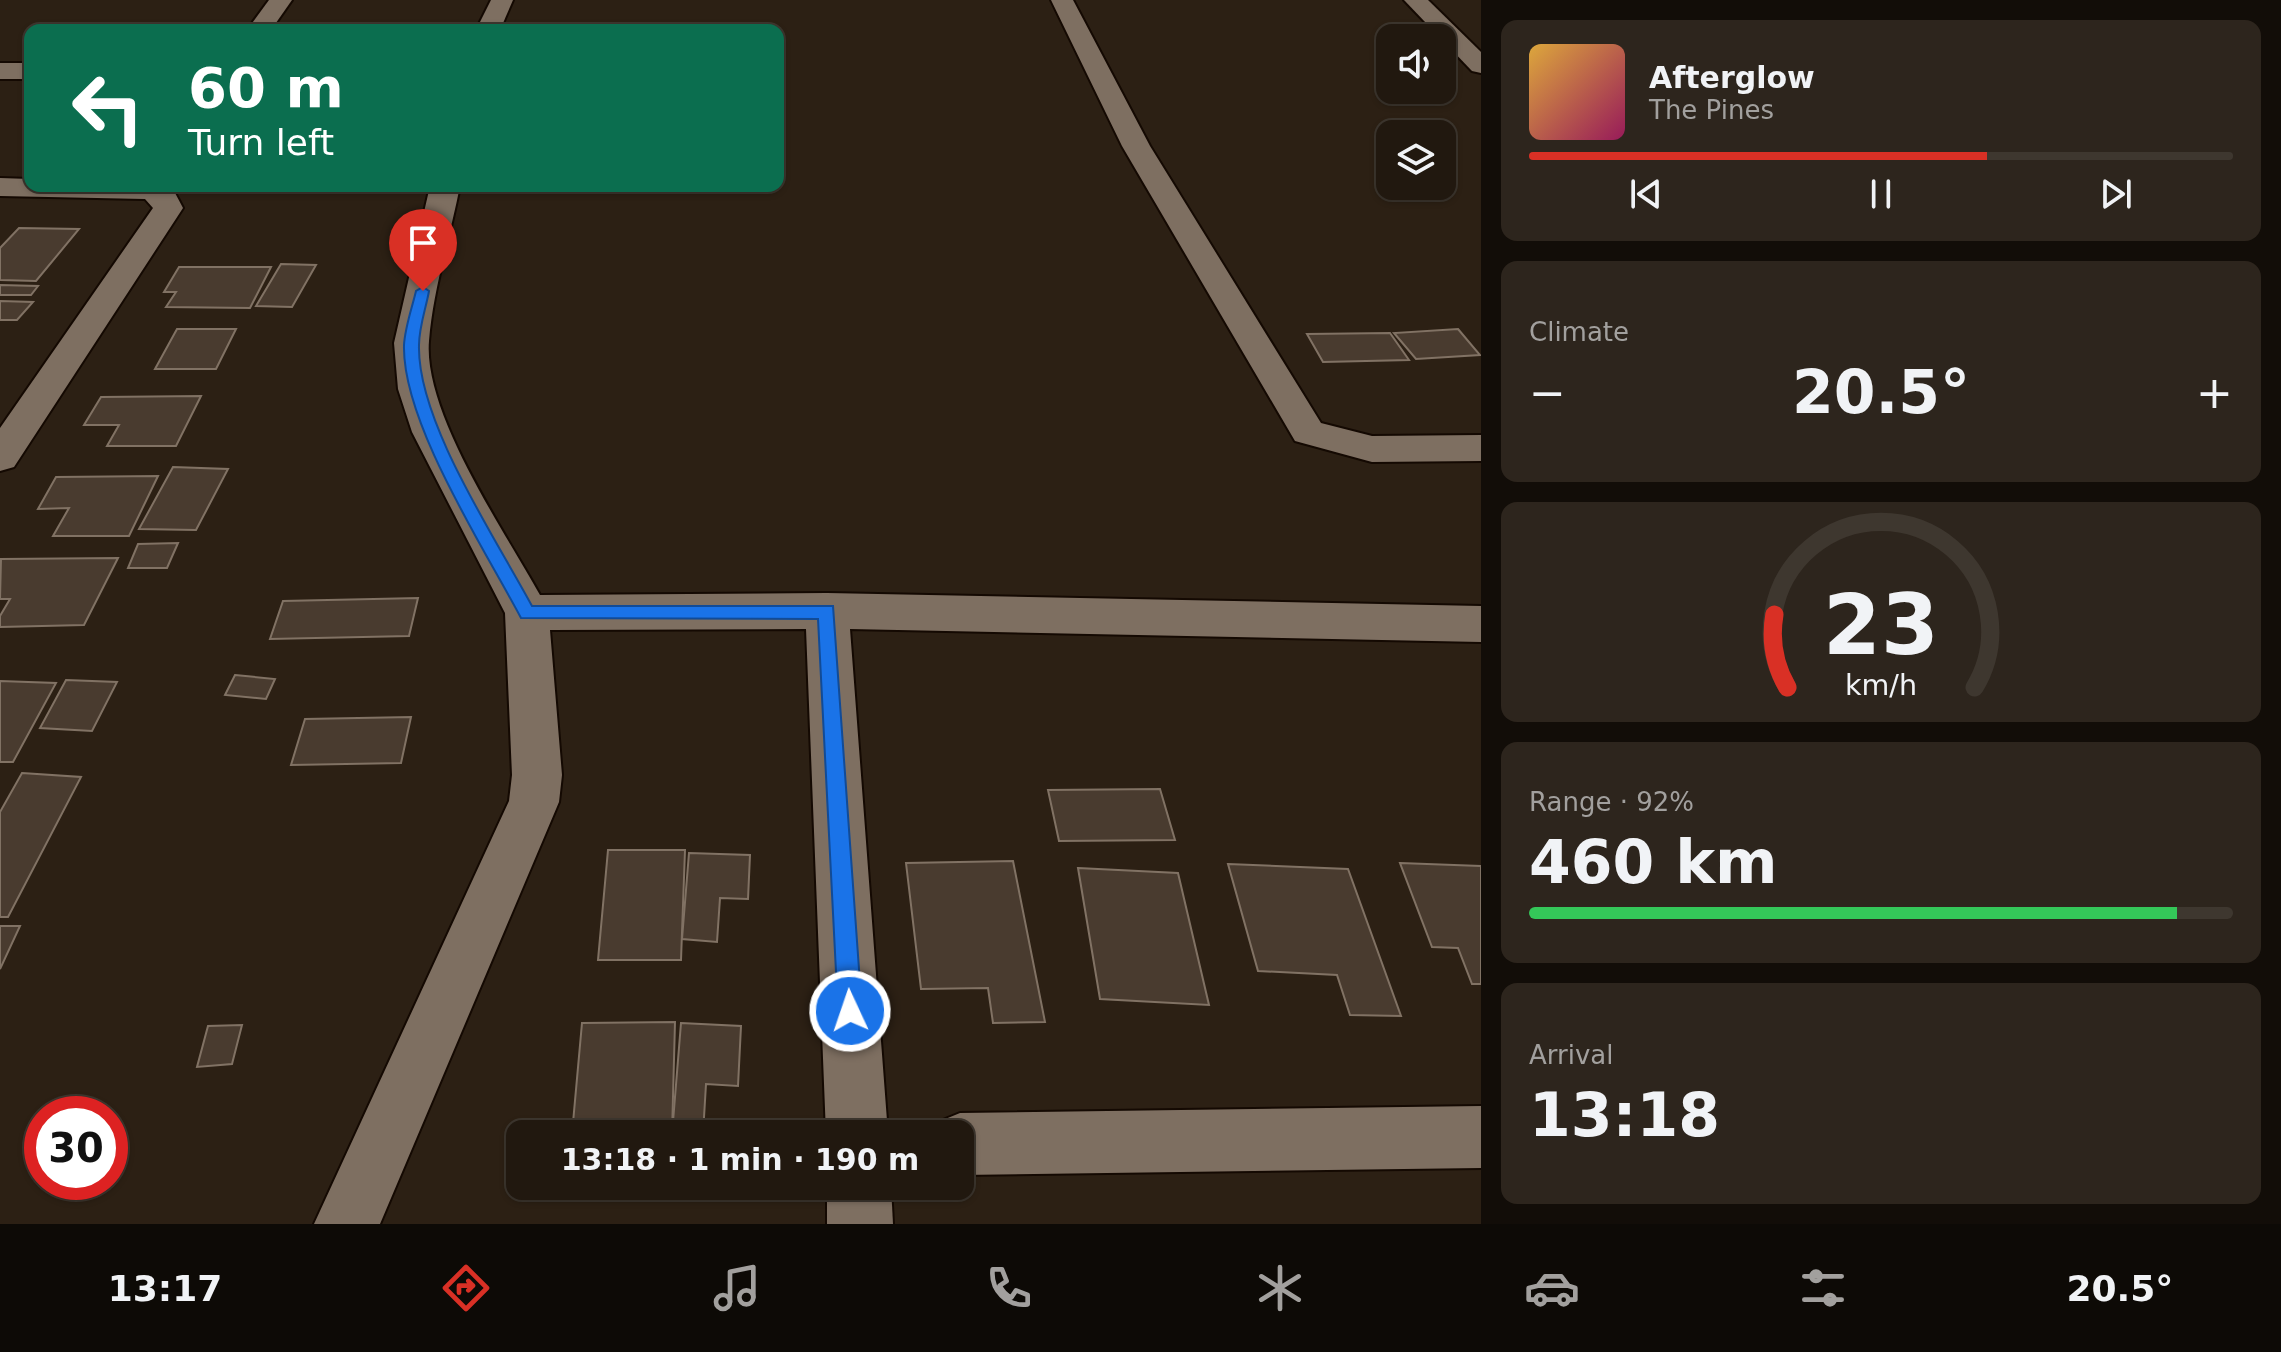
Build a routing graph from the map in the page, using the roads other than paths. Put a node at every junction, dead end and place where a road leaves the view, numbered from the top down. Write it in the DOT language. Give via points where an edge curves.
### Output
graph roads {
  1 [pos="281,0"];
  2 [pos="502,0"];
  3 [pos="1062,0"];
  4 [pos="1415,0"];
  5 [pos="263,24"];
  6 [pos="491,24"];
  7 [pos="1481,66"];
  8 [pos="0,71"];
  9 [pos="24,71"];
  10 [pos="0,187"];
  11 [pos="24,187"];
  12 [pos="155,192"];
  13 [pos="444,192"];
  14 [pos="7,438"];
  15 [pos="1481,448"];
  16 [pos="827,611"];
  17 [pos="527,613"];
  18 [pos="1481,624"];
  19 [pos="856,1120"];
  20 [pos="1481,1137"];
  21 [pos="974,1144"];
  22 [pos="859,1200"];
  23 [pos="347,1224"];
  24 [pos="860,1224"];
  1 -- 5 [label="street"];
  2 -- 6 [label="street"];
  3 -- 15 [label="street" via="1136,146 1308,432 1340,446 1382,451"];
  4 -- 7 [label="street"];
  8 -- 9 [label="street"];
  10 -- 11 [label="street"];
  12 -- 14 [label="street" via="168,208"];
  13 -- 17 [label="street" via="411,343 416,389 431,432"];
  16 -- 17 [label="street"];
  16 -- 18 [label="street"];
  16 -- 19 [label="street"];
  17 -- 23 [label="street" via="534,802"];
  20 -- 21 [label="street"];
  22 -- 24 [label="street"];
}
